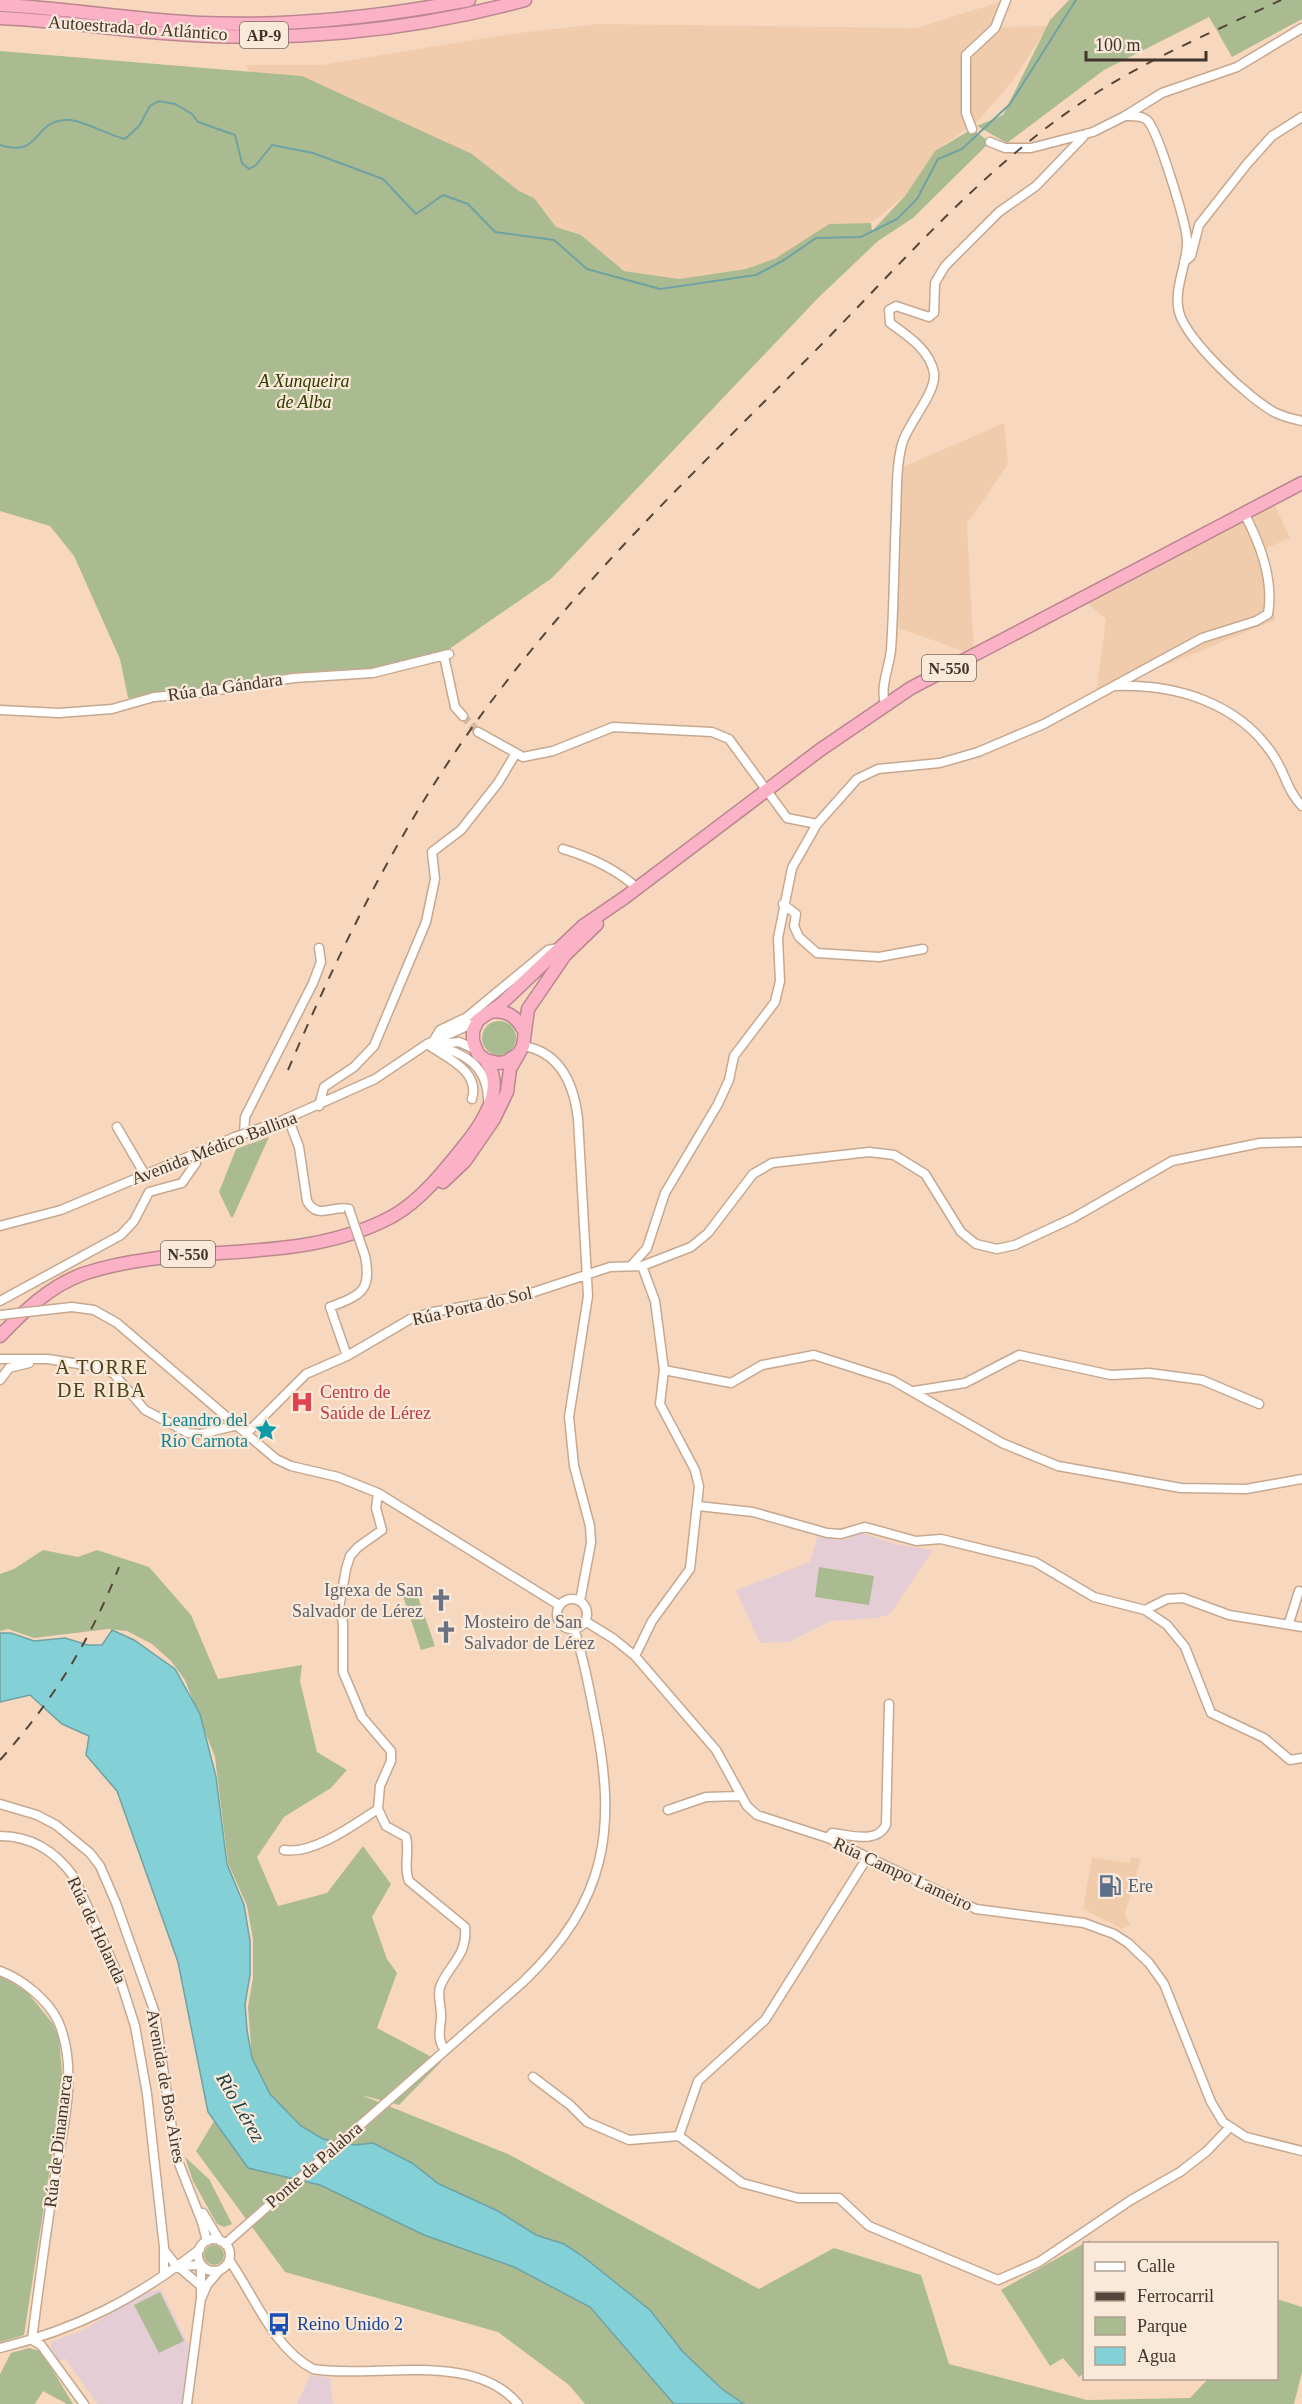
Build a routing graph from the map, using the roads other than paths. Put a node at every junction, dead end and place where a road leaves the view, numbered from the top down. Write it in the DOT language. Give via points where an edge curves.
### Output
graph roads {
  1 [pos="469,0"];
  2 [pos="525,0"];
  3 [pos="1006,0"];
  4 [pos="0,5"];
  5 [pos="0,18"];
  6 [pos="1302,28"];
  7 [pos="1125,116"];
  8 [pos="1302,117"];
  9 [pos="972,129"];
  10 [pos="1086,134"];
  11 [pos="990,142"];
  12 [pos="1184,262"];
  13 [pos="1302,421"];
  14 [pos="1302,483"];
  15 [pos="1245,513"];
  16 [pos="1113,687"];
  17 [pos="885,704"];
  18 [pos="0,710"];
  19 [pos="463,717"];
  20 [pos="478,732"];
  21 [pos="516,753"];
  22 [pos="767,789"];
  23 [pos="1302,807"];
  24 [pos="817,824"];
  25 [pos="563,849"];
  26 [pos="637,888"];
  27 [pos="624,898"];
  28 [pos="783,904"];
  29 [pos="319,948"];
  30 [pos="558,948"];
  31 [pos="923,949"];
  32 [pos="483,1016"];
  33 [pos="523,1029"];
  34 [pos="433,1044"];
  35 [pos="475,1049"];
  36 [pos="520,1050"];
  37 [pos="486,1060"];
  38 [pos="472,1099"];
  39 [pos="319,1106"];
  40 [pos="488,1108"];
  41 [pos="285,1120"];
  42 [pos="117,1127"];
  43 [pos="244,1134"];
  44 [pos="1302,1142"];
  45 [pos="196,1153"];
  46 [pos="144,1173"];
  47 [pos="394,1215"];
  48 [pos="0,1226"];
  49 [pos="631,1266"];
  50 [pos="642,1266"];
  51 [pos="587,1275"];
  52 [pos="0,1301"];
  53 [pos="0,1315"];
  54 [pos="0,1336"];
  55 [pos="347,1356"];
  56 [pos="2,1359"];
  57 [pos="42,1359"];
  58 [pos="664,1370"];
  59 [pos="0,1380"];
  60 [pos="914,1391"];
  61 [pos="1259,1404"];
  62 [pos="238,1425"];
  63 [pos="247,1433"];
  64 [pos="1302,1479"];
  65 [pos="378,1493"];
  66 [pos="698,1506"];
  67 [pos="1299,1591"];
  68 [pos="580,1601"];
  69 [pos="559,1605"];
  70 [pos="1145,1610"];
  71 [pos="585,1621"];
  72 [pos="1289,1623"];
  73 [pos="1302,1627"];
  74 [pos="574,1629"];
  75 [pos="635,1656"];
  76 [pos="889,1704"];
  77 [pos="1302,1758"];
  78 [pos="741,1796"];
  79 [pos="0,1804"];
  80 [pos="378,1809"];
  81 [pos="668,1810"];
  82 [pos="0,1836"];
  83 [pos="828,1838"];
  84 [pos="284,1850"];
  85 [pos="867,1858"];
  86 [pos="0,1971"];
  87 [pos="445,2050"];
  88 [pos="533,2077"];
  89 [pos="1229,2127"];
  90 [pos="679,2136"];
  91 [pos="1302,2151"];
  92 [pos="186,2184"];
  93 [pos="207,2241"];
  94 [pos="222,2242"];
  95 [pos="164,2247"];
  96 [pos="200,2248"];
  97 [pos="187,2259"];
  98 [pos="229,2260"];
  99 [pos="201,2265"];
  100 [pos="178,2266"];
  101 [pos="219,2270"];
  102 [pos="164,2274"];
  103 [pos="200,2285"];
  104 [pos="201,2298"];
  105 [pos="33,2340"];
  106 [pos="0,2348"];
  107 [pos="84,2404"];
  108 [pos="187,2404"];
  109 [pos="518,2404"];
  1 -- 4 [label="highway, Autoestrada do Atlántico / AP-9" via="389,14 265,24 201,23"];
  2 -- 5 [label="highway, Autoestrada do Atlántico / AP-9" via="395,27 318,34 165,34"];
  3 -- 9 [label="street" via="995,28 966,55 966,112"];
  6 -- 7 [label="street" via="1237,67 1162,93"];
  7 -- 10 [label="street"];
  7 -- 12 [label="street" via="1144,117 1155,133 1184,222"];
  8 -- 12 [label="street" via="1272,136 1247,164 1199,225 1191,256"];
  10 -- 11 [label="street" via="1031,148 1005,148"];
  10 -- 17 [label="street" via="1036,186 999,212 945,266 935,283 936,306 931,316 899,306 890,310 890,323 913,339 929,360 934,375 931,388 907,430 898,470 893,626 883,687"];
  12 -- 13 [label="street" via="1179,312 1203,350 1264,405"];
  14 -- 15 [label="highway, N-550"];
  15 -- 16 [label="street" via="1260,542 1270,601 1268,614 1202,638"];
  15 -- 17 [label="highway, N-550"];
  16 -- 23 [label="street" via="1141,685 1206,700 1229,710 1273,755 1289,792"];
  16 -- 24 [label="street" via="1044,724 961,758 870,771 857,779"];
  17 -- 22 [label="highway, N-550"];
  18 -- 19 [label="street, Rúa da Gándara" via="59,713 112,709 154,697 294,678 373,673 447,655 455,706"];
  20 -- 21 [label="street"];
  21 -- 22 [label="street" via="523,757 554,751 613,726 712,732 729,739"];
  21 -- 39 [label="street" via="462,830 432,852 435,879 426,922 374,1046 354,1067 324,1087"];
  22 -- 24 [label="street" via="787,818"];
  22 -- 26 [label="highway, N-550"];
  24 -- 28 [label="street" via="792,868"];
  25 -- 26 [label="street" via="585,855"];
  26 -- 27 [label="highway, N-550"];
  27 -- 30 [label="highway, N-550"];
  27 -- 33 [label="highway, N-550" via="565,955 528,1009"];
  28 -- 31 [label="street" via="796,914 799,937 817,953 879,957"];
  28 -- 49 [label="street" via="778,938 780,981 775,1002 734,1056 718,1104 665,1193 647,1248"];
  29 -- 43 [label="street" via="321,962 314,983 245,1117"];
  30 -- 32 [label="highway, N-550" via="500,1005"];
  30 -- 34 [label="street" via="548,950 467,1017 440,1030"];
  32 -- 33 [label="highway" via="509,1013"];
  32 -- 34 [label="street, Avenida Médico Ballina"];
  32 -- 35 [label="highway" via="473,1031"];
  33 -- 36 [label="highway, N-550"];
  34 -- 35 [label="street, Avenida Médico Ballina" via="459,1042"];
  34 -- 38 [label="street" via="468,1072 475,1091"];
  34 -- 39 [label="street, Avenida Médico Ballina" via="375,1079"];
  34 -- 40 [label="street" via="471,1059 482,1072"];
  35 -- 37 [label="highway"];
  36 -- 37 [label="highway" via="506,1062"];
  36 -- 47 [label="highway, N-550" via="494,1119 465,1161 444,1182"];
  36 -- 51 [label="street" via="538,1048 553,1059 574,1094"];
  37 -- 40 [label="highway, N-550" via="493,1077"];
  39 -- 41 [label="street, Avenida Médico Ballina"];
  40 -- 47 [label="highway, N-550" via="440,1176"];
  41 -- 43 [label="street, Avenida Médico Ballina, bridge"];
  41 -- 55 [label="street, bridge" via="299,1147 311,1208 319,1212 349,1209 365,1256 370,1278 363,1291 330,1307"];
  42 -- 46 [label="street"];
  43 -- 45 [label="street, Avenida Médico Ballina, bridge"];
  44 -- 50 [label="street" via="1260,1143 1172,1161 1073,1218 998,1249 976,1244 961,1232 925,1174 894,1155 869,1152 772,1164 748,1179 697,1243"];
  45 -- 46 [label="street, Avenida Médico Ballina"];
  45 -- 52 [label="street" via="196,1163 188,1177 177,1186 149,1192 134,1221 121,1235"];
  46 -- 48 [label="street, Avenida Médico Ballina" via="61,1210"];
  47 -- 54 [label="highway, N-550" via="359,1231 294,1246 159,1256 82,1275 41,1298"];
  49 -- 50 [label="street, Rúa Porta do Sol"];
  49 -- 51 [label="street, Rúa Porta do Sol" via="615,1266"];
  50 -- 58 [label="street" via="654,1293"];
  51 -- 55 [label="street, Rúa Porta do Sol" via="522,1296 423,1314"];
  51 -- 68 [label="street" via="586,1314 569,1416 574,1466 590,1526 591,1543"];
  53 -- 62 [label="street, bridge" via="72,1307 94,1310 117,1323"];
  55 -- 63 [label="street, Rúa Porta do Sol" via="306,1374"];
  56 -- 57 [label="street"];
  57 -- 59 [label="street" via="12,1366"];
  57 -- 62 [label="street" via="103,1368 118,1378 145,1410 181,1431 201,1434"];
  58 -- 60 [label="street" via="731,1383 762,1365 813,1355"];
  58 -- 66 [label="street" via="660,1404 699,1479"];
  60 -- 61 [label="street" via="965,1383 1019,1355 1111,1375 1149,1374 1202,1380"];
  60 -- 64 [label="street" via="1002,1443 1058,1466 1181,1488 1246,1489"];
  62 -- 63 [label="street"];
  63 -- 65 [label="street" via="283,1463 338,1477"];
  65 -- 69 [label="street"];
  65 -- 80 [label="street" via="376,1508 382,1530 350,1556 339,1608 345,1681 362,1717 391,1751 380,1786"];
  66 -- 70 [label="street" via="753,1512 827,1533 841,1534 865,1527 916,1541 951,1541 1035,1562 1094,1597"];
  66 -- 75 [label="street" via="690,1569 652,1621"];
  67 -- 72 [label="street"];
  68 -- 69 [label="street" via="570,1599"];
  68 -- 71 [label="street" via="585,1608"];
  69 -- 74 [label="street" via="556,1614 560,1623"];
  70 -- 72 [label="street" via="1175,1597 1229,1615"];
  70 -- 77 [label="street" via="1180,1639 1211,1713 1264,1738 1290,1760"];
  71 -- 74 [label="street"];
  71 -- 75 [label="street, Rúa Campo Lameiro"];
  72 -- 73 [label="street"];
  74 -- 87 [label="street, Ponte da Palabra" via="584,1660 606,1782 600,1861 578,1915 548,1958"];
  75 -- 78 [label="street, Rúa Campo Lameiro" via="716,1750"];
  76 -- 83 [label="street" via="886,1825 876,1837 832,1833"];
  78 -- 81 [label="street" via="706,1797"];
  78 -- 83 [label="street, Rúa Campo Lameiro" via="757,1815"];
  79 -- 92 [label="street, Avenida de Bos Aires" via="56,1825 100,1866 155,2013 176,2156"];
  80 -- 84 [label="street" via="321,1842"];
  80 -- 87 [label="street" via="386,1826 406,1837 409,1881 465,1927 458,1960 444,1978 439,1993 439,2039"];
  82 -- 95 [label="street, Rúa de Holanda" via="33,1842 63,1862 74,1877 126,1994 147,2094"];
  83 -- 85 [label="street, Rúa Campo Lameiro"];
  85 -- 89 [label="street, Rúa Campo Lameiro" via="976,1909 1084,1923 1128,1942 1164,1984 1211,2102"];
  85 -- 90 [label="street" via="765,2020 698,2081"];
  86 -- 105 [label="street, Rúa de Dinamarca" via="30,1989 48,2006 58,2021 67,2058 65,2103"];
  87 -- 94 [label="street, Ponte da Palabra"];
  88 -- 90 [label="street" via="587,2122 629,2140"];
  89 -- 90 [label="street" via="1180,2172 1039,2262 998,2280 868,2226 839,2198 798,2198 742,2183"];
  89 -- 91 [label="street, Rúa Campo Lameiro" via="1246,2137"];
  92 -- 93 [label="street, Avenida de Bos Aires"];
  92 -- 94 [label="street, Avenida de Bos Aires"];
  93 -- 94 [label="street"];
  93 -- 96 [label="street"];
  94 -- 98 [label="street" via="229,2251"];
  95 -- 97 [label="street"];
  95 -- 100 [label="street"];
  95 -- 102 [label="street, Rúa de Holanda"];
  96 -- 97 [label="street"];
  96 -- 99 [label="street"];
  97 -- 100 [label="street"];
  98 -- 101 [label="street"];
  98 -- 109 [label="street" via="279,2339 313,2369 446,2371 491,2384"];
  99 -- 100 [label="street"];
  99 -- 101 [label="street"];
  99 -- 103 [label="street"];
  100 -- 102 [label="street"];
  100 -- 103 [label="street"];
  101 -- 104 [label="street"];
  102 -- 105 [label="street" via="90,2319"];
  103 -- 104 [label="street"];
  104 -- 108 [label="street"];
  105 -- 106 [label="street"];
  105 -- 107 [label="street"];
}
